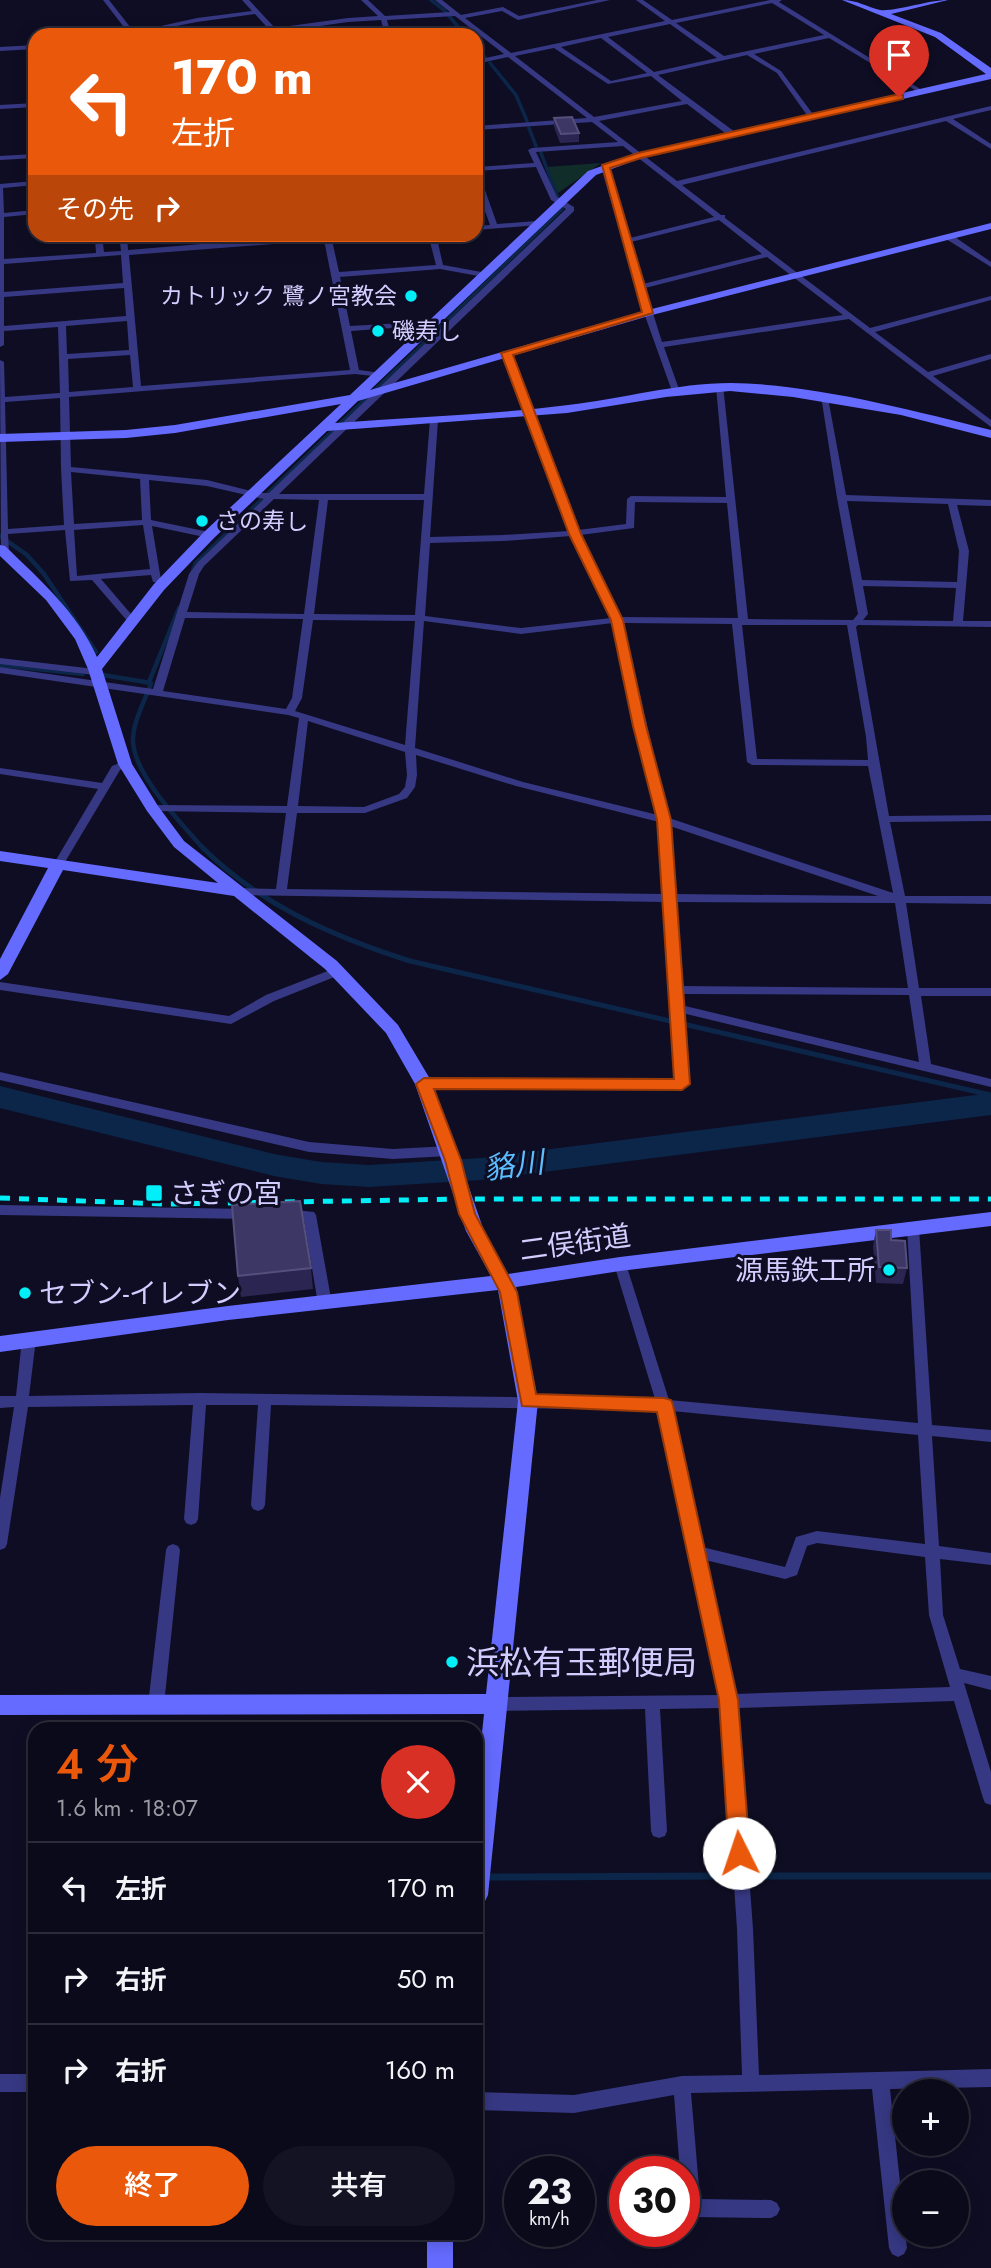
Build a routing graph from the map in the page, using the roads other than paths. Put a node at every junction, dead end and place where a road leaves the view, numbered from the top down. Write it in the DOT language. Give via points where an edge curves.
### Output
graph roads {
  1 [pos="106,0"];
  2 [pos="245,0"];
  3 [pos="364,0"];
  4 [pos="438,0"];
  5 [pos="607,0"];
  6 [pos="639,0"];
  7 [pos="847,0"];
  8 [pos="943,0"];
  9 [pos="776,1"];
  10 [pos="257,12"];
  11 [pos="882,13"];
  12 [pos="456,15"];
  13 [pos="384,19"];
  14 [pos="671,22"];
  15 [pos="126,28"];
  16 [pos="167,28"];
  17 [pos="273,28"];
  18 [pos="294,28"];
  19 [pos="386,28"];
  20 [pos="473,28"];
  21 [pos="483,35"];
  22 [pos="601,36"];
  23 [pos="828,36"];
  24 [pos="556,46"];
  25 [pos="28,48"];
  26 [pos="0,50"];
  27 [pos="748,53"];
  28 [pos="509,55"];
  29 [pos="722,58"];
  30 [pos="483,61"];
  31 [pos="989,71"];
  32 [pos="650,74"];
  33 [pos="922,92"];
  34 [pos="686,102"];
  35 [pos="28,105"];
  36 [pos="0,107"];
  37 [pos="991,108"];
  38 [pos="811,117"];
  39 [pos="948,119"];
  40 [pos="592,120"];
  41 [pos="483,128"];
  42 [pos="732,135"];
  43 [pos="624,144"];
  44 [pos="991,147"];
  45 [pos="28,156"];
  46 [pos="638,156"];
  47 [pos="0,158"];
  48 [pos="539,164"];
  49 [pos="605,167"];
  50 [pos="483,168"];
  51 [pos="28,184"];
  52 [pos="676,184"];
  53 [pos="0,188"];
  54 [pos="483,195"];
  55 [pos="559,201"];
  56 [pos="28,213"];
  57 [pos="1,215"];
  58 [pos="722,217"];
  59 [pos="536,223"];
  60 [pos="494,226"];
  61 [pos="991,226"];
  62 [pos="483,227"];
  63 [pos="949,237"];
  64 [pos="627,241"];
  65 [pos="99,242"];
  66 [pos="124,242"];
  67 [pos="223,242"];
  68 [pos="265,242"];
  69 [pos="328,242"];
  70 [pos="434,242"];
  71 [pos="224,246"];
  72 [pos="125,253"];
  73 [pos="770,254"];
  74 [pos="100,255"];
  75 [pos="0,262"];
  76 [pos="991,265"];
  77 [pos="440,267"];
  78 [pos="334,275"];
  79 [pos="484,275"];
  80 [pos="795,275"];
  81 [pos="129,285"];
  82 [pos="640,287"];
  83 [pos="1,295"];
  84 [pos="991,298"];
  85 [pos="648,313"];
  86 [pos="849,317"];
  87 [pos="131,318"];
  88 [pos="62,324"];
  89 [pos="431,326"];
  90 [pos="1,329"];
  91 [pos="346,329"];
  92 [pos="869,331"];
  93 [pos="0,345"];
  94 [pos="659,345"];
  95 [pos="134,352"];
  96 [pos="507,353"];
  97 [pos="991,356"];
  98 [pos="63,357"];
  99 [pos="0,362"];
  100 [pos="355,372"];
  101 [pos="926,374"];
  102 [pos="379,375"];
  103 [pos="720,387"];
  104 [pos="137,389"];
  105 [pos="381,390"];
  106 [pos="676,392"];
  107 [pos="65,394"];
  108 [pos="358,397"];
  109 [pos="824,398"];
  110 [pos="1,400"];
  111 [pos="526,411"];
  112 [pos="434,420"];
  113 [pos="991,424"];
  114 [pos="334,427"];
  115 [pos="991,435"];
  116 [pos="65,436"];
  117 [pos="0,438"];
  118 [pos="65,469"];
  119 [pos="144,476"];
  120 [pos="256,495"];
  121 [pos="271,497"];
  122 [pos="324,497"];
  123 [pos="428,497"];
  124 [pos="841,498"];
  125 [pos="731,500"];
  126 [pos="952,502"];
  127 [pos="991,503"];
  128 [pos="147,522"];
  129 [pos="68,528"];
  130 [pos="2,533"];
  131 [pos="575,534"];
  132 [pos="209,535"];
  133 [pos="425,540"];
  134 [pos="2,549"];
  135 [pos="153,572"];
  136 [pos="94,577"];
  137 [pos="856,583"];
  138 [pos="959,585"];
  139 [pos="159,587"];
  140 [pos="182,615"];
  141 [pos="308,617"];
  142 [pos="420,618"];
  143 [pos="617,620"];
  144 [pos="132,621"];
  145 [pos="743,621"];
  146 [pos="858,622"];
  147 [pos="958,623"];
  148 [pos="991,624"];
  149 [pos="0,661"];
  150 [pos="0,670"];
  151 [pos="96,674"];
  152 [pos="156,694"];
  153 [pos="289,712"];
  154 [pos="304,716"];
  155 [pos="410,750"];
  156 [pos="873,763"];
  157 [pos="125,764"];
  158 [pos="0,771"];
  159 [pos="104,787"];
  160 [pos="157,808"];
  161 [pos="291,809"];
  162 [pos="991,818"];
  163 [pos="886,819"];
  164 [pos="664,820"];
  165 [pos="0,856"];
  166 [pos="58,865"];
  167 [pos="242,892"];
  168 [pos="276,892"];
  169 [pos="669,898"];
  170 [pos="900,899"];
  171 [pos="991,900"];
  172 [pos="338,971"];
  173 [pos="0,974"];
  174 [pos="0,986"];
  175 [pos="674,990"];
  176 [pos="915,991"];
  177 [pos="991,992"];
  178 [pos="678,1012"];
  179 [pos="926,1069"];
  180 [pos="0,1076"];
  181 [pos="991,1083"];
  182 [pos="424,1084"];
  183 [pos="451,1155"];
  184 [pos="0,1210"];
  185 [pos="991,1219"];
  186 [pos="913,1228"];
  187 [pos="620,1264"];
  188 [pos="503,1282"];
  189 [pos="325,1304"];
  190 [pos="29,1339"];
  191 [pos="0,1344"];
  192 [pos="200,1399"];
  193 [pos="265,1400"];
  194 [pos="528,1401"];
  195 [pos="0,1402"];
  196 [pos="22,1402"];
  197 [pos="664,1405"];
  198 [pos="924,1430"];
  199 [pos="991,1436"];
  200 [pos="258,1505"];
  201 [pos="191,1519"];
  202 [pos="0,1544"];
  203 [pos="173,1550"];
  204 [pos="933,1551"];
  205 [pos="698,1552"];
  206 [pos="991,1559"];
  207 [pos="953,1674"];
  208 [pos="991,1683"];
  209 [pos="959,1694"];
  210 [pos="729,1700"];
  211 [pos="652,1702"];
  212 [pos="497,1704"];
  213 [pos="0,1705"];
  214 [pos="156,1705"];
  215 [pos="991,1798"];
  216 [pos="483,1831"];
  217 [pos="659,1831"];
  218 [pos="991,2078"];
  219 [pos="880,2080"];
  220 [pos="0,2082"];
  221 [pos="28,2083"];
  222 [pos="751,2083"];
  223 [pos="682,2085"];
  224 [pos="483,2101"];
  225 [pos="771,2209"];
  226 [pos="440,2240"];
  227 [pos="898,2248"];
  228 [pos="440,2268"];
  1 -- 15 [label="street"];
  2 -- 10 [label="street"];
  3 -- 13 [label="street"];
  4 -- 12 [label="street"];
  5 -- 12 [label="street" via="518,18 503,9"];
  6 -- 14 [label="street"];
  7 -- 11 [label="street"];
  8 -- 11 [label="street"];
  9 -- 14 [label="street"];
  9 -- 23 [label="street"];
  10 -- 16 [label="street"];
  10 -- 17 [label="street"];
  11 -- 31 [label="street" via="939,35"];
  12 -- 13 [label="street"];
  12 -- 20 [label="street"];
  13 -- 18 [label="street"];
  13 -- 19 [label="street"];
  14 -- 22 [label="street"];
  14 -- 29 [label="street"];
  21 -- 28 [label="street"];
  22 -- 24 [label="street"];
  22 -- 32 [label="street" via="633,56"];
  23 -- 27 [label="street"];
  23 -- 33 [label="street"];
  24 -- 28 [label="street"];
  24 -- 32 [label="street" via="610,83"];
  25 -- 26 [label="street"];
  27 -- 29 [label="street"];
  27 -- 38 [label="street" via="779,72"];
  28 -- 30 [label="street"];
  28 -- 40 [label="street"];
  29 -- 32 [label="street"];
  31 -- 33 [label="street"];
  32 -- 34 [label="street"];
  33 -- 38 [label="street"];
  34 -- 40 [label="street"];
  34 -- 42 [label="street"];
  35 -- 36 [label="street"];
  37 -- 39 [label="street"];
  38 -- 42 [label="street"];
  39 -- 44 [label="street"];
  39 -- 52 [label="street"];
  40 -- 41 [label="street"];
  40 -- 43 [label="street"];
  42 -- 46 [label="street"];
  43 -- 46 [label="street"];
  43 -- 48 [label="street" via="532,150"];
  45 -- 47 [label="street"];
  46 -- 49 [label="street"];
  46 -- 52 [label="street"];
  48 -- 50 [label="street"];
  48 -- 55 [label="street"];
  49 -- 55 [label="street"];
  49 -- 64 [label="street"];
  51 -- 53 [label="street"];
  52 -- 58 [label="street"];
  53 -- 57 [label="street"];
  54 -- 60 [label="street"];
  55 -- 59 [label="street"];
  55 -- 105 [label="street" via="572,209"];
  56 -- 57 [label="street"];
  57 -- 75 [label="street"];
  58 -- 64 [label="street"];
  58 -- 73 [label="street"];
  59 -- 60 [label="street"];
  59 -- 79 [label="street"];
  60 -- 62 [label="street"];
  61 -- 63 [label="street"];
  63 -- 76 [label="street"];
  63 -- 80 [label="street"];
  64 -- 82 [label="street"];
  65 -- 74 [label="street"];
  66 -- 72 [label="street"];
  67 -- 71 [label="street"];
  68 -- 71 [label="street"];
  69 -- 78 [label="street"];
  70 -- 77 [label="street"];
  71 -- 72 [label="street"];
  72 -- 74 [label="street"];
  72 -- 81 [label="street"];
  73 -- 80 [label="street"];
  73 -- 82 [label="street"];
  74 -- 75 [label="street"];
  75 -- 83 [label="street"];
  77 -- 78 [label="street"];
  77 -- 79 [label="street"];
  78 -- 91 [label="street"];
  79 -- 89 [label="street"];
  80 -- 85 [label="street"];
  80 -- 86 [label="street"];
  81 -- 83 [label="street"];
  81 -- 87 [label="street"];
  82 -- 85 [label="street"];
  83 -- 90 [label="street"];
  84 -- 92 [label="street"];
  85 -- 94 [label="street"];
  85 -- 96 [label="street"];
  86 -- 92 [label="street"];
  86 -- 94 [label="street"];
  87 -- 88 [label="street"];
  87 -- 95 [label="street"];
  88 -- 90 [label="street"];
  88 -- 98 [label="street"];
  89 -- 91 [label="street"];
  89 -- 102 [label="street"];
  90 -- 93 [label="street"];
  91 -- 100 [label="street"];
  92 -- 101 [label="street"];
  94 -- 106 [label="street"];
  95 -- 98 [label="street"];
  95 -- 104 [label="street"];
  96 -- 105 [label="street"];
  96 -- 111 [label="street"];
  97 -- 101 [label="street"];
  98 -- 107 [label="street"];
  99 -- 110 [label="street"];
  100 -- 102 [label="street"];
  100 -- 104 [label="street"];
  101 -- 113 [label="street"];
  102 -- 108 [label="street"];
  103 -- 106 [label="street"];
  103 -- 109 [label="street"];
  103 -- 125 [label="street"];
  104 -- 107 [label="street"];
  105 -- 108 [label="street"];
  105 -- 114 [label="street"];
  106 -- 111 [label="street"];
  107 -- 110 [label="street"];
  107 -- 116 [label="street"];
  108 -- 114 [label="street"];
  108 -- 116 [label="street" via="175,429"];
  109 -- 115 [label="street" via="901,411"];
  109 -- 124 [label="street"];
  110 -- 117 [label="street"];
  111 -- 112 [label="street"];
  111 -- 131 [label="street"];
  112 -- 114 [label="street"];
  112 -- 123 [label="street"];
  114 -- 120 [label="street"];
  114 -- 121 [label="street"];
  116 -- 117 [label="street"];
  116 -- 118 [label="street"];
  117 -- 130 [label="street"];
  118 -- 119 [label="street"];
  118 -- 129 [label="street"];
  119 -- 120 [label="street"];
  119 -- 128 [label="street"];
  120 -- 121 [label="street"];
  120 -- 132 [label="street"];
  121 -- 122 [label="street"];
  121 -- 140 [label="street" via="201,564"];
  122 -- 123 [label="street"];
  122 -- 141 [label="street"];
  123 -- 133 [label="street"];
  124 -- 126 [label="street"];
  124 -- 137 [label="street"];
  125 -- 131 [label="street" via="631,499 631,526"];
  125 -- 145 [label="street"];
  126 -- 127 [label="street"];
  126 -- 138 [label="street" via="964,551"];
  128 -- 129 [label="street"];
  128 -- 132 [label="street"];
  128 -- 135 [label="street"];
  129 -- 130 [label="street"];
  129 -- 136 [label="street" via="73,579"];
  130 -- 134 [label="street"];
  131 -- 133 [label="street"];
  131 -- 143 [label="street"];
  132 -- 139 [label="street"];
  133 -- 142 [label="street"];
  134 -- 151 [label="street" via="66,615"];
  135 -- 136 [label="street"];
  135 -- 139 [label="street"];
  136 -- 144 [label="street"];
  137 -- 138 [label="street"];
  137 -- 146 [label="street" via="863,614"];
  138 -- 147 [label="street"];
  139 -- 144 [label="street"];
  140 -- 141 [label="street"];
  140 -- 152 [label="street"];
  141 -- 142 [label="street"];
  141 -- 153 [label="street" via="297,698"];
  142 -- 143 [label="street" via="521,631"];
  142 -- 155 [label="street"];
  143 -- 145 [label="street"];
  143 -- 164 [label="street"];
  144 -- 151 [label="street"];
  145 -- 146 [label="street"];
  145 -- 156 [label="street" via="737,623 752,762"];
  146 -- 147 [label="street"];
  146 -- 156 [label="street" via="851,627"];
  147 -- 148 [label="street"];
  149 -- 151 [label="street"];
  150 -- 151 [label="street"];
  151 -- 152 [label="street"];
  151 -- 157 [label="street"];
  152 -- 153 [label="street"];
  153 -- 154 [label="street"];
  154 -- 155 [label="street"];
  154 -- 161 [label="street"];
  155 -- 161 [label="street" via="412,775 403,796 365,810"];
  155 -- 164 [label="street" via="520,784"];
  156 -- 163 [label="street"];
  157 -- 159 [label="street" via="116,768"];
  157 -- 160 [label="street"];
  158 -- 159 [label="street"];
  159 -- 166 [label="street"];
  160 -- 161 [label="street"];
  160 -- 167 [label="street" via="179,844"];
  161 -- 168 [label="street"];
  162 -- 163 [label="street"];
  163 -- 170 [label="street"];
  164 -- 169 [label="street"];
  164 -- 170 [label="street"];
  165 -- 166 [label="street"];
  166 -- 167 [label="street"];
  166 -- 173 [label="street"];
  167 -- 168 [label="street"];
  167 -- 172 [label="street"];
  168 -- 169 [label="street"];
  169 -- 170 [label="street"];
  169 -- 175 [label="street"];
  170 -- 171 [label="street"];
  170 -- 176 [label="street"];
  172 -- 174 [label="street" via="270,998 231,1020"];
  172 -- 182 [label="street" via="392,1029"];
  175 -- 176 [label="street"];
  175 -- 178 [label="street"];
  176 -- 177 [label="street"];
  176 -- 179 [label="street"];
  178 -- 179 [label="street"];
  178 -- 182 [label="street" via="682,1084"];
  179 -- 181 [label="street"];
  180 -- 183 [label="street" via="309,1147"];
  182 -- 183 [label="street"];
  183 -- 188 [label="street" via="475,1231"];
  184 -- 189 [label="street" via="310,1214"];
  185 -- 186 [label="street, 二俣街道"];
  186 -- 187 [label="street, 二俣街道"];
  186 -- 198 [label="street"];
  187 -- 188 [label="street, 二俣街道"];
  187 -- 197 [label="street"];
  188 -- 189 [label="street, 二俣街道"];
  188 -- 194 [label="street" via="509,1292"];
  189 -- 190 [label="street, 二俣街道"];
  190 -- 191 [label="street, 二俣街道"];
  190 -- 196 [label="street"];
  192 -- 193 [label="street"];
  192 -- 196 [label="street"];
  192 -- 201 [label="street"];
  193 -- 194 [label="street"];
  193 -- 200 [label="street"];
  194 -- 197 [label="street"];
  194 -- 212 [label="street"];
  195 -- 196 [label="street"];
  196 -- 202 [label="street"];
  197 -- 198 [label="street"];
  197 -- 205 [label="street"];
  198 -- 199 [label="street"];
  198 -- 204 [label="street"];
  203 -- 214 [label="street"];
  204 -- 205 [label="street" via="805,1538 798,1544 792,1571 785,1573"];
  204 -- 206 [label="street"];
  204 -- 207 [label="street" via="936,1615"];
  205 -- 210 [label="street"];
  207 -- 208 [label="street"];
  207 -- 209 [label="street"];
  209 -- 210 [label="street"];
  209 -- 215 [label="street"];
  210 -- 211 [label="street"];
  210 -- 222 [label="street"];
  211 -- 212 [label="street"];
  211 -- 217 [label="street"];
  212 -- 214 [label="street"];
  212 -- 216 [label="street"];
  213 -- 214 [label="street"];
  218 -- 219 [label="street"];
  219 -- 222 [label="street"];
  219 -- 227 [label="street"];
  220 -- 221 [label="street"];
  222 -- 223 [label="street"];
  223 -- 224 [label="street" via="573,2104"];
  223 -- 225 [label="street" via="692,2208"];
  226 -- 228 [label="street"];
}
